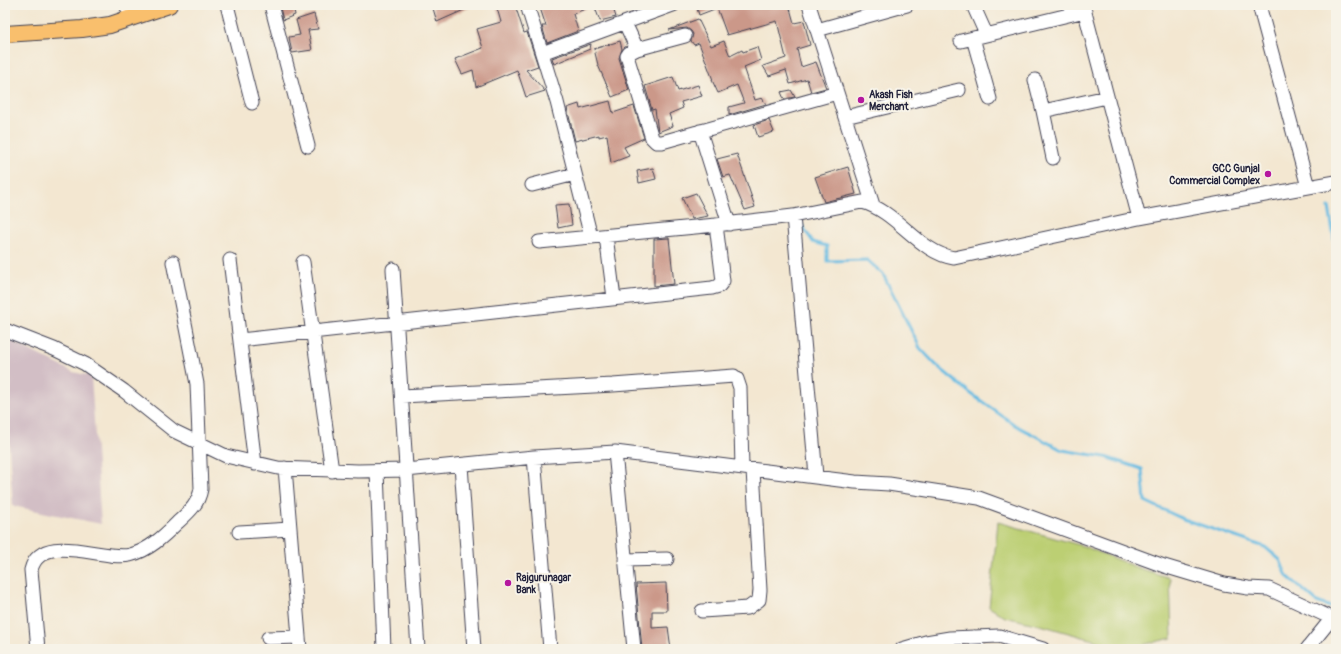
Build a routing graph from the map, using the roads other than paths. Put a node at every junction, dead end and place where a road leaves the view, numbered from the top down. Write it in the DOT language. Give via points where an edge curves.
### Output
graph roads {
  1 [pos="170,5"];
  2 [pos="227,5"];
  3 [pos="271,5"];
  4 [pos="527,5"];
  5 [pos="673,5"];
  6 [pos="809,5"];
  7 [pos="907,5"];
  8 [pos="973,5"];
  9 [pos="1260,5"];
  10 [pos="1084,8"];
  11 [pos="129,11"];
  12 [pos="625,23"];
  13 [pos="817,30"];
  14 [pos="5,34"];
  15 [pos="986,34"];
  16 [pos="685,36"];
  17 [pos="637,49"];
  18 [pos="542,53"];
  19 [pos="1035,80"];
  20 [pos="959,90"];
  21 [pos="837,93"];
  22 [pos="1107,98"];
  23 [pos="990,99"];
  24 [pos="252,103"];
  25 [pos="1043,111"];
  26 [pos="845,117"];
  27 [pos="700,131"];
  28 [pos="308,146"];
  29 [pos="1053,158"];
  30 [pos="575,174"];
  31 [pos="1336,182"];
  32 [pos="532,185"];
  33 [pos="1308,187"];
  34 [pos="872,205"];
  35 [pos="793,216"];
  36 [pos="1139,218"];
  37 [pos="722,224"];
  38 [pos="606,236"];
  39 [pos="591,237"];
  40 [pos="539,242"];
  41 [pos="230,260"];
  42 [pos="173,262"];
  43 [pos="303,262"];
  44 [pos="393,269"];
  45 [pos="614,298"];
  46 [pos="397,322"];
  47 [pos="5,330"];
  48 [pos="311,331"];
  49 [pos="240,340"];
  50 [pos="402,396"];
  51 [pos="200,444"];
  52 [pos="615,452"];
  53 [pos="534,457"];
  54 [pos="255,464"];
  55 [pos="461,465"];
  56 [pos="285,468"];
  57 [pos="747,469"];
  58 [pos="406,470"];
  59 [pos="332,471"];
  60 [pos="377,471"];
  61 [pos="816,476"];
  62 [pos="290,529"];
  63 [pos="239,532"];
  64 [pos="667,559"];
  65 [pos="625,560"];
  66 [pos="702,611"];
  67 [pos="1334,619"];
  68 [pos="999,636"];
  69 [pos="268,638"];
  70 [pos="299,643"];
  71 [pos="976,643"];
  72 [pos="38,649"];
  73 [pos="384,649"];
  74 [pos="418,649"];
  75 [pos="474,649"];
  76 [pos="550,649"];
  77 [pos="634,649"];
  78 [pos="902,649"];
  79 [pos="1002,649"];
  80 [pos="1043,649"];
  81 [pos="1307,649"];
  1 -- 11 [label="main road"];
  2 -- 24 [label="street"];
  3 -- 28 [label="street"];
  4 -- 18 [label="street"];
  5 -- 12 [label="street"];
  6 -- 13 [label="street"];
  7 -- 13 [label="street"];
  8 -- 15 [label="street"];
  9 -- 33 [label="street"];
  10 -- 15 [label="street"];
  10 -- 22 [label="street"];
  11 -- 14 [label="main road" via="110,25"];
  12 -- 17 [label="street"];
  12 -- 18 [label="street"];
  13 -- 21 [label="street"];
  15 -- 23 [label="street" via="967,40"];
  16 -- 17 [label="street"];
  17 -- 27 [label="street" via="627,56 652,138 656,142 662,142"];
  18 -- 30 [label="street"];
  19 -- 25 [label="street"];
  20 -- 26 [label="street"];
  21 -- 26 [label="street"];
  21 -- 27 [label="street"];
  22 -- 25 [label="street"];
  22 -- 36 [label="street"];
  25 -- 29 [label="street"];
  26 -- 34 [label="street"];
  27 -- 37 [label="street"];
  30 -- 32 [label="street"];
  30 -- 39 [label="street"];
  31 -- 33 [label="street"];
  33 -- 36 [label="street"];
  34 -- 35 [label="street" via="862,202"];
  34 -- 36 [label="street" via="887,213 923,242 954,258"];
  35 -- 37 [label="street"];
  35 -- 61 [label="street"];
  37 -- 38 [label="street"];
  37 -- 45 [label="street" via="723,281 719,286"];
  38 -- 39 [label="street"];
  38 -- 45 [label="street"];
  39 -- 40 [label="street"];
  41 -- 49 [label="street"];
  42 -- 51 [label="street" via="197,384"];
  43 -- 48 [label="street"];
  44 -- 46 [label="street"];
  45 -- 46 [label="street"];
  46 -- 48 [label="street"];
  46 -- 50 [label="street"];
  47 -- 51 [label="street" via="85,364 174,431"];
  48 -- 49 [label="street"];
  48 -- 59 [label="street"];
  49 -- 54 [label="street"];
  50 -- 57 [label="street" via="734,376 740,388"];
  50 -- 58 [label="street"];
  51 -- 54 [label="street" via="226,456"];
  51 -- 72 [label="street" via="199,498 190,511 165,535 129,555 55,548 33,561 31,580"];
  52 -- 53 [label="street"];
  52 -- 57 [label="street"];
  52 -- 65 [label="street"];
  53 -- 55 [label="street"];
  53 -- 76 [label="street"];
  54 -- 56 [label="street"];
  55 -- 58 [label="street"];
  55 -- 75 [label="street"];
  56 -- 59 [label="street"];
  56 -- 62 [label="street"];
  57 -- 61 [label="street"];
  57 -- 66 [label="street" via="759,600 748,608"];
  58 -- 60 [label="street"];
  58 -- 74 [label="street"];
  59 -- 60 [label="street"];
  60 -- 73 [label="street"];
  61 -- 67 [label="street" via="979,498 1164,566 1224,584 1269,589"];
  62 -- 63 [label="street"];
  62 -- 70 [label="street"];
  64 -- 65 [label="street"];
  65 -- 77 [label="street"];
  67 -- 81 [label="street"];
  68 -- 71 [label="street"];
  68 -- 79 [label="street"];
  68 -- 80 [label="street"];
  69 -- 70 [label="street"];
  71 -- 78 [label="street" via="950,638"];
}
